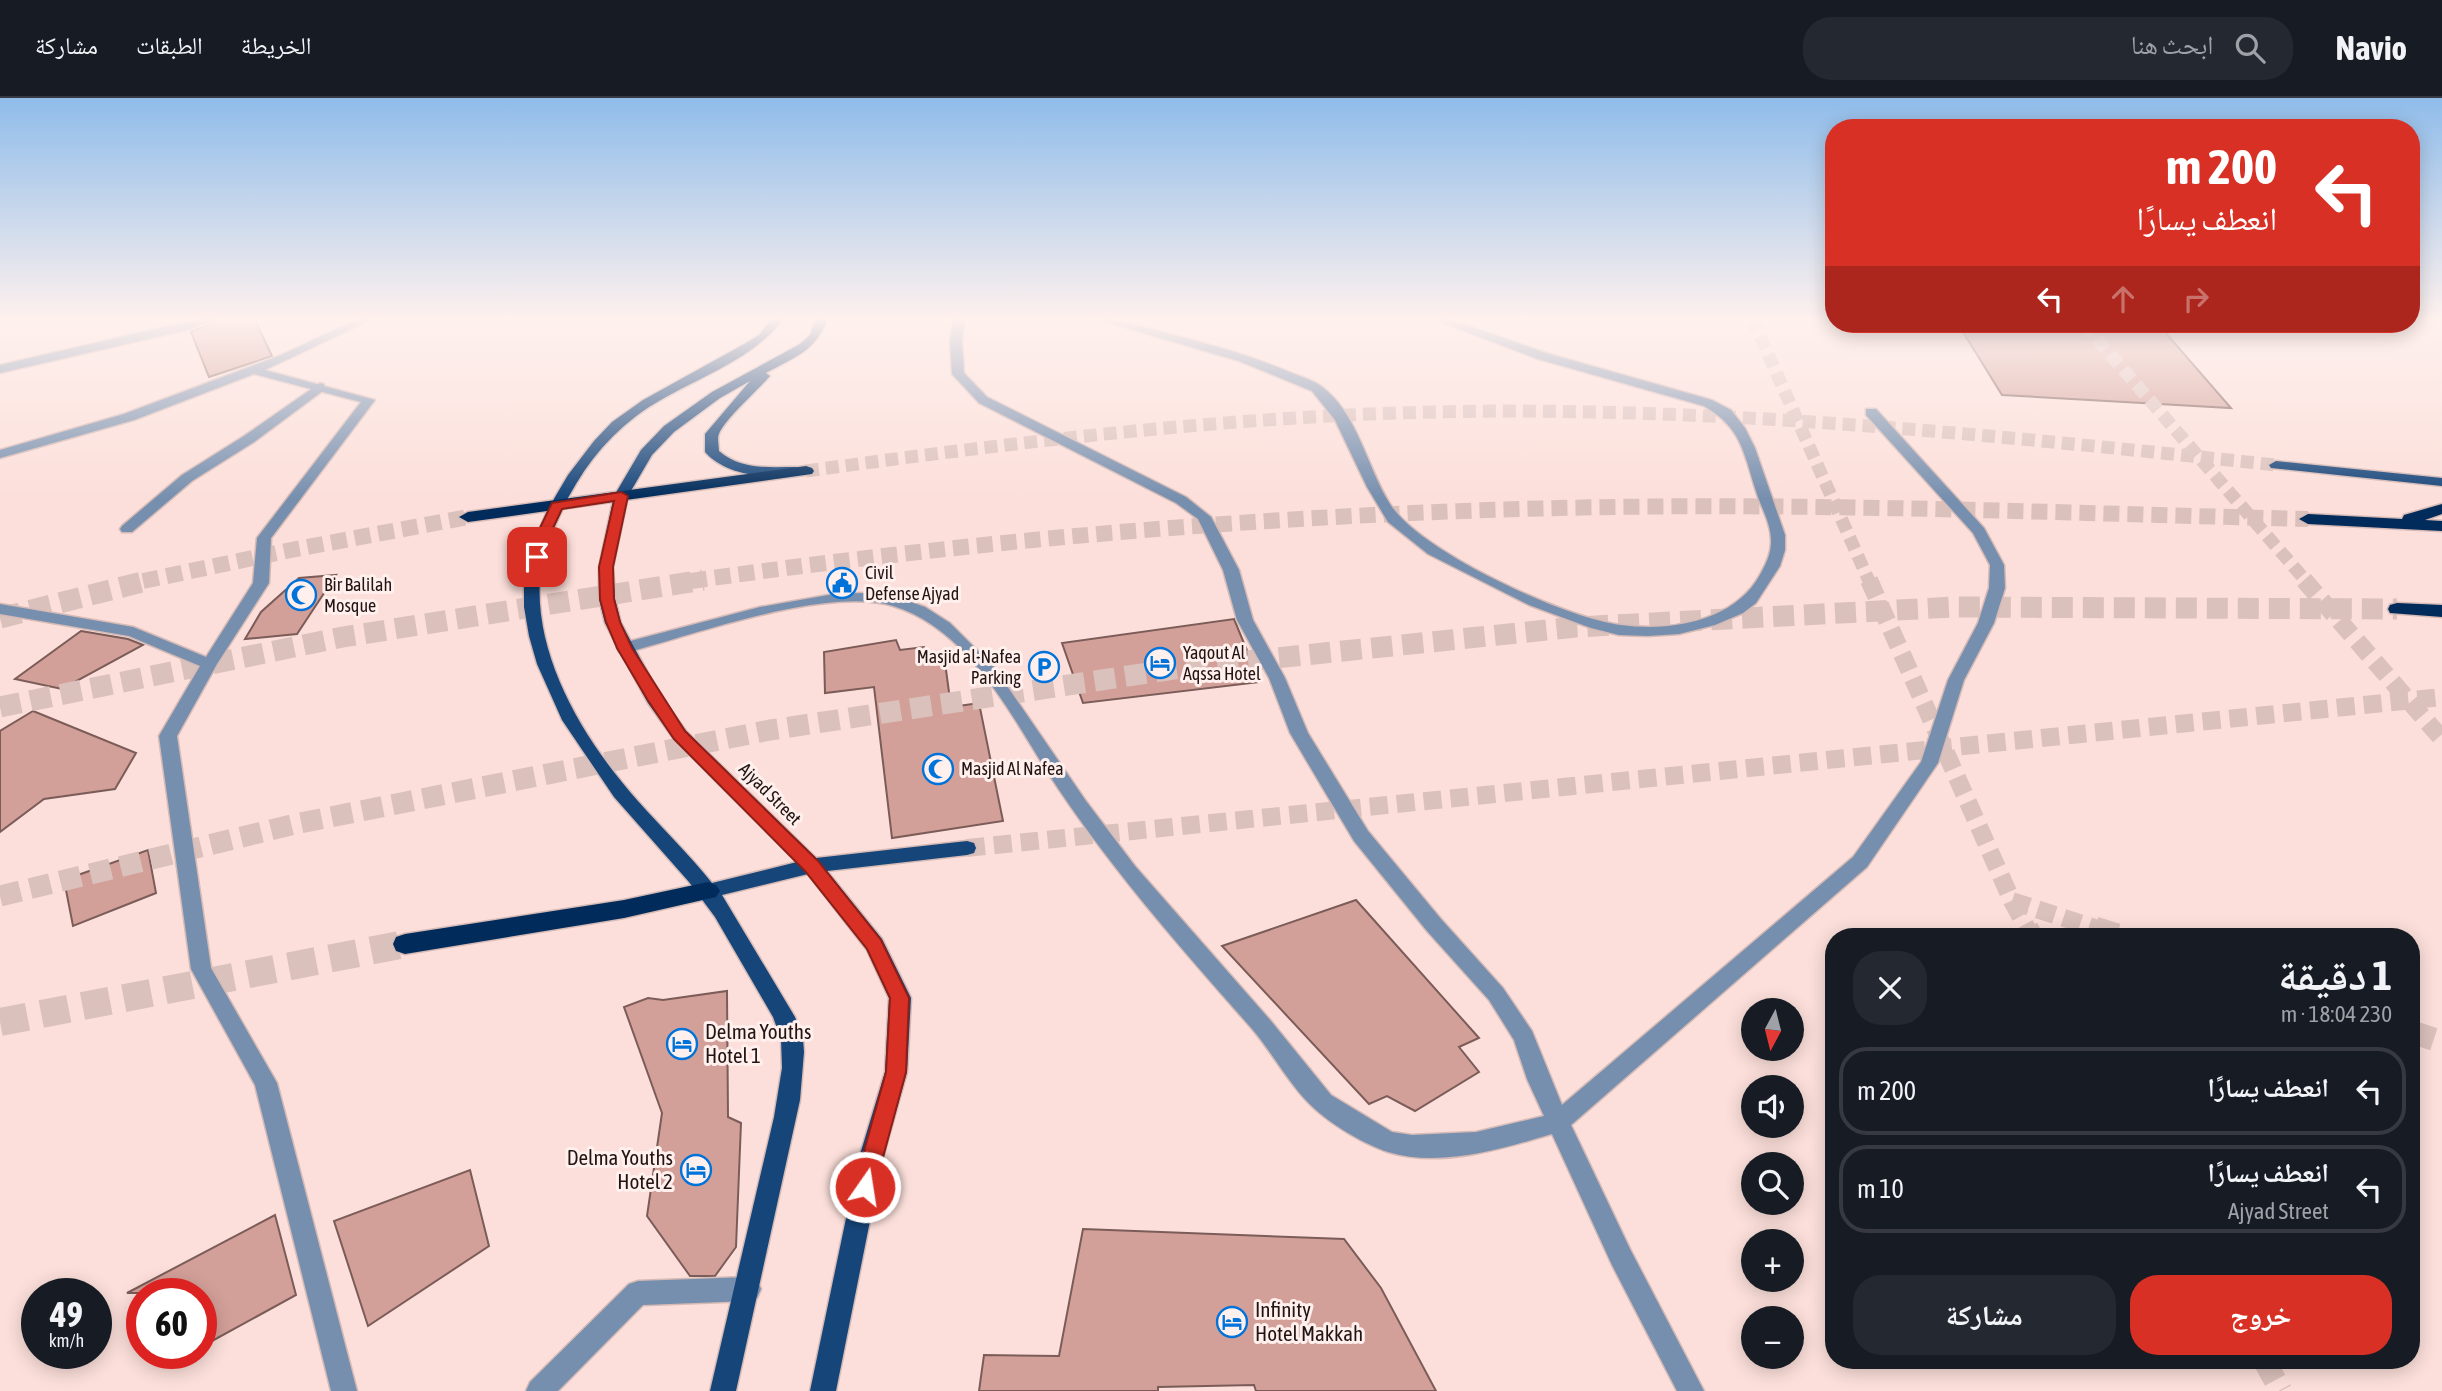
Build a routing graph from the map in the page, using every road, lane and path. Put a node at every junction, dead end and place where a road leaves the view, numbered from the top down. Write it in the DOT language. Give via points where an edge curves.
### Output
graph roads {
  1 [pos="230,378"];
  2 [pos="285,378"];
  3 [pos="695,378"];
  4 [pos="748,378"];
  5 [pos="762,378"];
  6 [pos="962,378"];
  7 [pos="1293,378"];
  8 [pos="1619,378"];
  9 [pos="320,387"];
  10 [pos="1871,412"];
  11 [pos="6,453"];
  12 [pos="0,461"];
  13 [pos="2276,465"];
  14 [pos="806,471"];
  15 [pos="2442,482"];
  16 [pos="621,496"];
  17 [pos="557,506"];
  18 [pos="2442,509"];
  19 [pos="468,517"];
  20 [pos="2308,519"];
  21 [pos="2398,523"];
  22 [pos="2442,526"];
  23 [pos="127,529"];
  24 [pos="0,609"];
  25 [pos="2397,609"];
  26 [pos="2442,611"];
  27 [pos="625,648"];
  28 [pos="209,664"];
  29 [pos="967,848"];
  30 [pos="811,866"];
  31 [pos="708,891"];
  32 [pos="405,944"];
  33 [pos="1560,1121"];
  34 [pos="748,1289"];
  35 [pos="344,1391"];
  36 [pos="539,1391"];
  37 [pos="723,1391"];
  38 [pos="823,1391"];
  39 [pos="1691,1391"];
  1 -- 11 [label="street" via="129,417"];
  2 -- 9 [label="street"];
  3 -- 17 [label="main road" via="619,423 586,459"];
  4 -- 16 [label="main road, Ajyad Street" via="669,429 646,453"];
  5 -- 14 [label="main road" via="712,434 712,452 722,463 745,471"];
  6 -- 33 [label="street" via="983,400 1181,500 1204,517 1231,570 1245,620 1277,678 1299,733 1361,836 1496,994 1524,1037 1538,1079"];
  7 -- 8 [label="street" via="1318,390 1343,422 1393,519 1418,543 1449,562 1531,599 1617,630 1665,631 1738,610 1759,591 1779,549 1755,462 1728,414"];
  9 -- 23 [label="street" via="187,478"];
  9 -- 28 [label="street" via="369,400 264,538 261,583"];
  10 -- 33 [label="street" via="1979,531 1997,565 1997,588 1986,623 1956,680 1929,763 1860,862"];
  11 -- 12 [label="street"];
  13 -- 15 [label="main road"];
  14 -- 16 [label="highway"];
  16 -- 17 [label="highway"];
  16 -- 27 [label="main road, Ajyad Street" via="606,578 613,622"];
  17 -- 19 [label="highway"];
  17 -- 31 [label="main road" via="541,538 531,607 552,684 620,792"];
  18 -- 21 [label="highway"];
  20 -- 21 [label="highway"];
  21 -- 22 [label="highway"];
  24 -- 28 [label="street" via="133,632"];
  25 -- 26 [label="highway"];
  27 -- 30 [label="main road, Ajyad Street" via="680,735"];
  27 -- 33 [label="street" via="763,612 854,598 894,601 929,615 995,678 1114,853 1324,1103 1387,1142 1455,1147"];
  28 -- 35 [label="street" via="168,736 201,969 266,1083"];
  29 -- 30 [label="main road"];
  30 -- 31 [label="main road"];
  30 -- 38 [label="main road, Ajyad Street" via="875,945 900,998 896,1072 870,1161"];
  31 -- 32 [label="highway"];
  31 -- 34 [label="main road" via="744,945 792,1040 790,1094"];
  33 -- 39 [label="street" via="1621,1256"];
  34 -- 36 [label="street" via="638,1293"];
  34 -- 37 [label="main road"];
}
